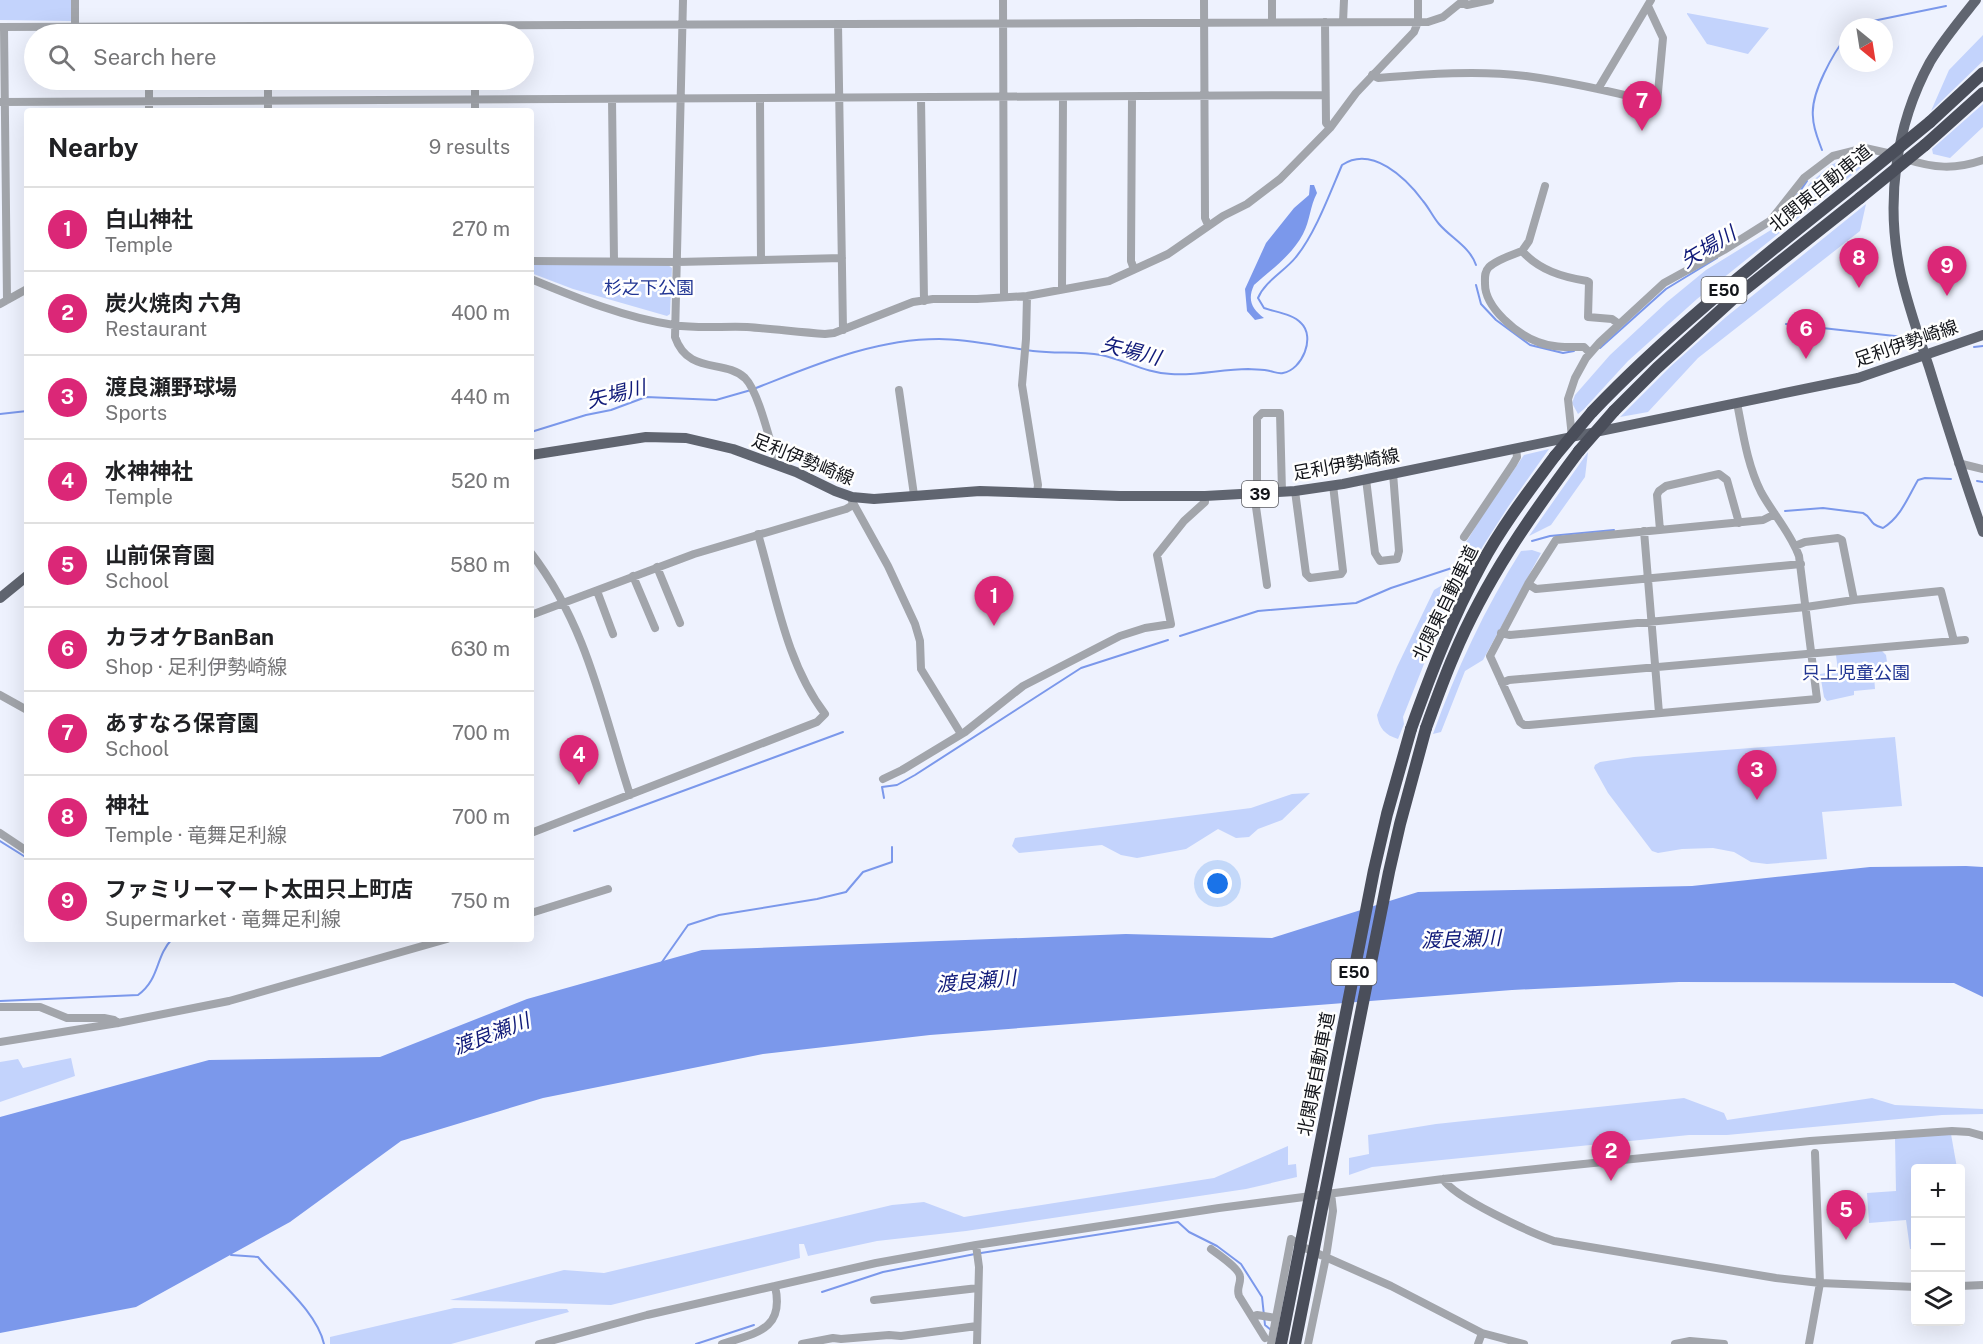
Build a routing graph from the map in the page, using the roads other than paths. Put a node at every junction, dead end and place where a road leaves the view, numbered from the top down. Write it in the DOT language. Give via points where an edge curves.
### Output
graph roads {
  1 [pos="75,0"];
  2 [pos="683,0"];
  3 [pos="1003,0"];
  4 [pos="1204,0"];
  5 [pos="1272,0"];
  6 [pos="1344,0"];
  7 [pos="1418,0"];
  8 [pos="1490,0"];
  9 [pos="1976,0"];
  10 [pos="1463,1"];
  11 [pos="1649,3"];
  12 [pos="1204,22"];
  13 [pos="1272,22"];
  14 [pos="1325,22"];
  15 [pos="1343,22"];
  16 [pos="1418,22"];
  17 [pos="1003,23"];
  18 [pos="75,24"];
  19 [pos="683,24"];
  20 [pos="838,24"];
  21 [pos="2,27"];
  22 [pos="24,27"];
  23 [pos="534,28"];
  24 [pos="1983,73"];
  25 [pos="1372,75"];
  26 [pos="1598,88"];
  27 [pos="149,90"];
  28 [pos="268,90"];
  29 [pos="475,90"];
  30 [pos="1983,93"];
  31 [pos="1324,95"];
  32 [pos="1204,96"];
  33 [pos="1004,97"];
  34 [pos="1063,97"];
  35 [pos="1132,97"];
  36 [pos="839,98"];
  37 [pos="921,98"];
  38 [pos="612,99"];
  39 [pos="681,99"];
  40 [pos="760,99"];
  41 [pos="407,100"];
  42 [pos="475,100"];
  43 [pos="268,101"];
  44 [pos="334,101"];
  45 [pos="2,102"];
  46 [pos="149,106"];
  47 [pos="268,108"];
  48 [pos="334,108"];
  49 [pos="406,108"];
  50 [pos="476,108"];
  51 [pos="1330,128"];
  52 [pos="1898,157"];
  53 [pos="1983,160"];
  54 [pos="1545,186"];
  55 [pos="1208,225"];
  56 [pos="1522,251"];
  57 [pos="3,253"];
  58 [pos="842,258"];
  59 [pos="761,260"];
  60 [pos="534,261"];
  61 [pos="614,261"];
  62 [pos="677,262"];
  63 [pos="1134,269"];
  64 [pos="534,280"];
  65 [pos="1062,289"];
  66 [pos="24,291"];
  67 [pos="1004,296"];
  68 [pos="1027,296"];
  69 [pos="924,301"];
  70 [pos="3,302"];
  71 [pos="1619,324"];
  72 [pos="676,326"];
  73 [pos="843,330"];
  74 [pos="1983,335"];
  75 [pos="1590,353"];
  76 [pos="1925,355"];
  77 [pos="899,390"];
  78 [pos="1737,403"];
  79 [pos="1572,438"];
  80 [pos="1516,448"];
  81 [pos="534,455"];
  82 [pos="1958,463"];
  83 [pos="774,464"];
  84 [pos="1983,469"];
  85 [pos="1393,473"];
  86 [pos="1366,479"];
  87 [pos="1333,485"];
  88 [pos="1294,491"];
  89 [pos="1037,492"];
  90 [pos="1282,492"];
  91 [pos="1256,494"];
  92 [pos="914,495"];
  93 [pos="1206,496"];
  94 [pos="852,501"];
  95 [pos="1775,514"];
  96 [pos="1739,523"];
  97 [pos="1660,530"];
  98 [pos="1644,531"];
  99 [pos="1983,532"];
  100 [pos="758,534"];
  101 [pos="1464,537"];
  102 [pos="1795,546"];
  103 [pos="534,557"];
  104 [pos="1801,564"];
  105 [pos="657,567"];
  106 [pos="633,576"];
  107 [pos="24,578"];
  108 [pos="1648,579"];
  109 [pos="1528,584"];
  110 [pos="1267,585"];
  111 [pos="597,591"];
  112 [pos="0,598"];
  113 [pos="1854,600"];
  114 [pos="564,604"];
  115 [pos="1806,608"];
  116 [pos="534,614"];
  117 [pos="1652,622"];
  118 [pos="680,623"];
  119 [pos="655,628"];
  120 [pos="1501,633"];
  121 [pos="614,634"];
  122 [pos="1965,640"];
  123 [pos="1954,641"];
  124 [pos="1811,653"];
  125 [pos="1656,667"];
  126 [pos="1502,683"];
  127 [pos="0,695"];
  128 [pos="24,708"];
  129 [pos="1659,713"];
  130 [pos="961,734"];
  131 [pos="883,779"];
  132 [pos="630,795"];
  133 [pos="0,833"];
  134 [pos="534,833"];
  135 [pos="24,849"];
  136 [pos="608,889"];
  137 [pos="534,912"];
  138 [pos="436,942"];
  139 [pos="0,1007"];
  140 [pos="118,1023"];
  141 [pos="0,1042"];
  142 [pos="1983,1136"];
  143 [pos="1815,1153"];
  144 [pos="1443,1179"];
  145 [pos="1331,1193"];
  146 [pos="976,1245"];
  147 [pos="1211,1249"];
  148 [pos="1326,1257"];
  149 [pos="1820,1283"];
  150 [pos="1983,1285"];
  151 [pos="775,1286"];
  152 [pos="1965,1286"];
  153 [pos="1911,1287"];
  154 [pos="978,1288"];
  155 [pos="874,1300"];
  156 [pos="1252,1317"];
  157 [pos="1276,1318"];
  158 [pos="977,1326"];
  159 [pos="1482,1333"];
  160 [pos="749,1335"];
  161 [pos="1268,1341"];
  162 [pos="539,1344"];
  163 [pos="722,1344"];
  164 [pos="754,1344"];
  165 [pos="802,1344"];
  166 [pos="977,1344"];
  167 [pos="1281,1344"];
  168 [pos="1295,1344"];
  169 [pos="1308,1344"];
  170 [pos="1478,1344"];
  171 [pos="1524,1344"];
  172 [pos="1675,1344"];
  173 [pos="1724,1344"];
  174 [pos="1809,1344"];
  1 -- 18 [label="street"];
  2 -- 19 [label="street"];
  3 -- 17 [label="street"];
  4 -- 12 [label="street"];
  5 -- 13 [label="street"];
  6 -- 15 [label="street"];
  7 -- 16 [label="street"];
  8 -- 10 [label="street" via="1473,5"];
  9 -- 52 [label="main road" via="1930,64 1910,106"];
  10 -- 16 [label="street" via="1436,21"];
  11 -- 26 [label="street"];
  11 -- 26 [label="street" via="1663,38 1657,103"];
  12 -- 13 [label="street"];
  12 -- 17 [label="street"];
  12 -- 32 [label="street"];
  13 -- 14 [label="street"];
  14 -- 15 [label="street"];
  14 -- 31 [label="street"];
  15 -- 16 [label="street"];
  16 -- 25 [label="street" via="1414,32"];
  17 -- 20 [label="street"];
  17 -- 33 [label="street"];
  19 -- 20 [label="street"];
  19 -- 23 [label="street"];
  19 -- 39 [label="street"];
  20 -- 36 [label="street"];
  21 -- 22 [label="street"];
  21 -- 45 [label="street"];
  24 -- 167 [label="highway, 北関東自動車道 / E50, bridge" via="1930,122 1704,307 1623,379 1555,456 1481,564 1448,631 1411,729 1387,814"];
  25 -- 26 [label="street" via="1378,78 1490,73"];
  25 -- 51 [label="street"];
  27 -- 46 [label="street"];
  28 -- 43 [label="street"];
  29 -- 42 [label="street"];
  30 -- 168 [label="highway, 北関東自動車道 / E50, bridge" via="1925,145 1734,298 1657,368 1579,451 1496,572 1454,654 1426,728 1400,824"];
  31 -- 32 [label="street"];
  31 -- 51 [label="street" via="1326,123"];
  32 -- 35 [label="street"];
  32 -- 55 [label="street"];
  33 -- 34 [label="street"];
  33 -- 37 [label="street"];
  33 -- 67 [label="street"];
  34 -- 35 [label="street"];
  34 -- 65 [label="street"];
  35 -- 63 [label="street"];
  36 -- 37 [label="street"];
  36 -- 40 [label="street"];
  36 -- 58 [label="street"];
  37 -- 69 [label="street"];
  38 -- 39 [label="street"];
  38 -- 42 [label="street"];
  38 -- 61 [label="street"];
  39 -- 40 [label="street"];
  39 -- 62 [label="street"];
  40 -- 59 [label="street"];
  41 -- 42 [label="street"];
  41 -- 44 [label="street"];
  41 -- 49 [label="street"];
  42 -- 50 [label="street"];
  43 -- 44 [label="street"];
  43 -- 46 [label="street"];
  43 -- 47 [label="street"];
  44 -- 48 [label="street"];
  45 -- 46 [label="street"];
  45 -- 57 [label="street"];
  51 -- 55 [label="street" via="1275,184"];
  52 -- 53 [label="street" via="1941,168"];
  52 -- 71 [label="street" via="1865,148 1825,160 1804,178 1770,220 1664,283"];
  52 -- 76 [label="main road" via="1894,188 1896,249"];
  54 -- 56 [label="street" via="1529,241"];
  55 -- 63 [label="street" via="1168,254"];
  56 -- 71 [label="street" via="1536,265 1564,277 1587,280 1588,317"];
  56 -- 75 [label="street" via="1501,259 1485,272 1489,304 1533,340 1584,348"];
  57 -- 70 [label="street"];
  58 -- 59 [label="street"];
  58 -- 73 [label="street"];
  59 -- 62 [label="street"];
  60 -- 61 [label="street"];
  61 -- 62 [label="street"];
  62 -- 72 [label="street"];
  63 -- 65 [label="street" via="1109,281"];
  64 -- 72 [label="street" via="571,296"];
  65 -- 68 [label="street"];
  66 -- 70 [label="street"];
  67 -- 68 [label="street"];
  67 -- 69 [label="street"];
  68 -- 89 [label="street" via="1022,385"];
  69 -- 73 [label="street" via="905,304"];
  71 -- 75 [label="street"];
  72 -- 73 [label="street" via="825,334"];
  72 -- 83 [label="street" via="678,344 690,357 744,377 754,396"];
  74 -- 76 [label="main road, 足利伊勢崎線 / 39"];
  75 -- 79 [label="street" via="1568,399"];
  76 -- 78 [label="main road, 足利伊勢崎線 / 39" via="1858,378"];
  76 -- 82 [label="main road"];
  77 -- 92 [label="street"];
  78 -- 79 [label="main road, 足利伊勢崎線 / 39"];
  78 -- 95 [label="street" via="1748,459"];
  79 -- 80 [label="main road, 足利伊勢崎線 / 39"];
  80 -- 85 [label="main road, 足利伊勢崎線 / 39"];
  80 -- 101 [label="street" via="1513,464"];
  81 -- 83 [label="main road, 足利伊勢崎線 / 39" via="669,437 718,444"];
  82 -- 84 [label="street"];
  82 -- 99 [label="main road"];
  83 -- 94 [label="main road, 足利伊勢崎線 / 39"];
  85 -- 86 [label="main road, 足利伊勢崎線 / 39"];
  85 -- 86 [label="street" via="1399,551 1393,560 1380,561 1374,553"];
  86 -- 87 [label="main road, 足利伊勢崎線 / 39"];
  87 -- 88 [label="main road, 足利伊勢崎線 / 39"];
  87 -- 88 [label="street" via="1341,574 1310,578 1306,574"];
  88 -- 90 [label="main road, 足利伊勢崎線 / 39"];
  89 -- 92 [label="main road, 足利伊勢崎線 / 39"];
  89 -- 93 [label="main road, 足利伊勢崎線 / 39"];
  90 -- 91 [label="main road, 足利伊勢崎線 / 39"];
  90 -- 91 [label="street" via="1280,414 1262,413 1257,418"];
  91 -- 93 [label="main road, 足利伊勢崎線 / 39"];
  91 -- 110 [label="street"];
  92 -- 94 [label="main road, 足利伊勢崎線 / 39"];
  93 -- 130 [label="street" via="1205,502 1157,555 1171,624 1120,636 1023,686"];
  94 -- 100 [label="street" via="846,509"];
  94 -- 130 [label="street" via="915,624 921,669"];
  95 -- 96 [label="street" via="1767,520"];
  95 -- 102 [label="street"];
  96 -- 97 [label="street"];
  96 -- 97 [label="street" via="1728,480 1719,474 1659,491"];
  97 -- 98 [label="street"];
  98 -- 108 [label="street"];
  98 -- 109 [label="street" via="1556,540"];
  100 -- 105 [label="street"];
  100 -- 132 [label="street" via="785,634 825,714 817,722"];
  102 -- 104 [label="street"];
  102 -- 113 [label="street" via="1842,540"];
  103 -- 114 [label="street"];
  104 -- 108 [label="street"];
  104 -- 115 [label="street"];
  105 -- 106 [label="street"];
  105 -- 118 [label="street"];
  106 -- 111 [label="street"];
  106 -- 119 [label="street"];
  107 -- 112 [label="main road"];
  108 -- 109 [label="street" via="1536,589"];
  108 -- 117 [label="street"];
  109 -- 120 [label="street"];
  111 -- 114 [label="street"];
  111 -- 121 [label="street"];
  113 -- 115 [label="street"];
  113 -- 123 [label="street" via="1941,591"];
  114 -- 116 [label="street"];
  114 -- 132 [label="street" via="595,676"];
  115 -- 117 [label="street"];
  115 -- 124 [label="street"];
  117 -- 120 [label="street"];
  117 -- 125 [label="street"];
  120 -- 126 [label="street" via="1491,656"];
  122 -- 123 [label="street"];
  123 -- 124 [label="street"];
  124 -- 125 [label="street"];
  124 -- 129 [label="street" via="1817,699"];
  125 -- 126 [label="street"];
  125 -- 129 [label="street"];
  126 -- 129 [label="street" via="1524,726"];
  127 -- 128 [label="street"];
  130 -- 131 [label="street"];
  132 -- 134 [label="street"];
  133 -- 135 [label="street"];
  136 -- 137 [label="street"];
  138 -- 140 [label="street" via="229,1001"];
  139 -- 140 [label="street" via="40,1007 67,1018 104,1018"];
  140 -- 141 [label="street"];
  142 -- 144 [label="street" via="1961,1131 1902,1133"];
  143 -- 149 [label="street"];
  144 -- 145 [label="street"];
  144 -- 149 [label="street" via="1449,1187 1500,1216 1554,1241"];
  145 -- 146 [label="street"];
  145 -- 148 [label="street" via="1333,1210"];
  146 -- 151 [label="street"];
  146 -- 154 [label="street"];
  147 -- 156 [label="street" via="1238,1271 1241,1278 1237,1293"];
  148 -- 157 [label="street" via="1291,1239"];
  148 -- 159 [label="street"];
  148 -- 169 [label="street"];
  149 -- 153 [label="street"];
  149 -- 174 [label="street"];
  150 -- 152 [label="street"];
  151 -- 160 [label="street" via="776,1316"];
  151 -- 162 [label="street"];
  154 -- 155 [label="street"];
  154 -- 158 [label="street"];
  156 -- 157 [label="street"];
  156 -- 161 [label="street"];
  157 -- 161 [label="street"];
  158 -- 165 [label="street"];
  158 -- 166 [label="street"];
  159 -- 170 [label="street"];
  159 -- 171 [label="street"];
  160 -- 163 [label="street"];
  160 -- 164 [label="street"];
  172 -- 173 [label="street"];
}
